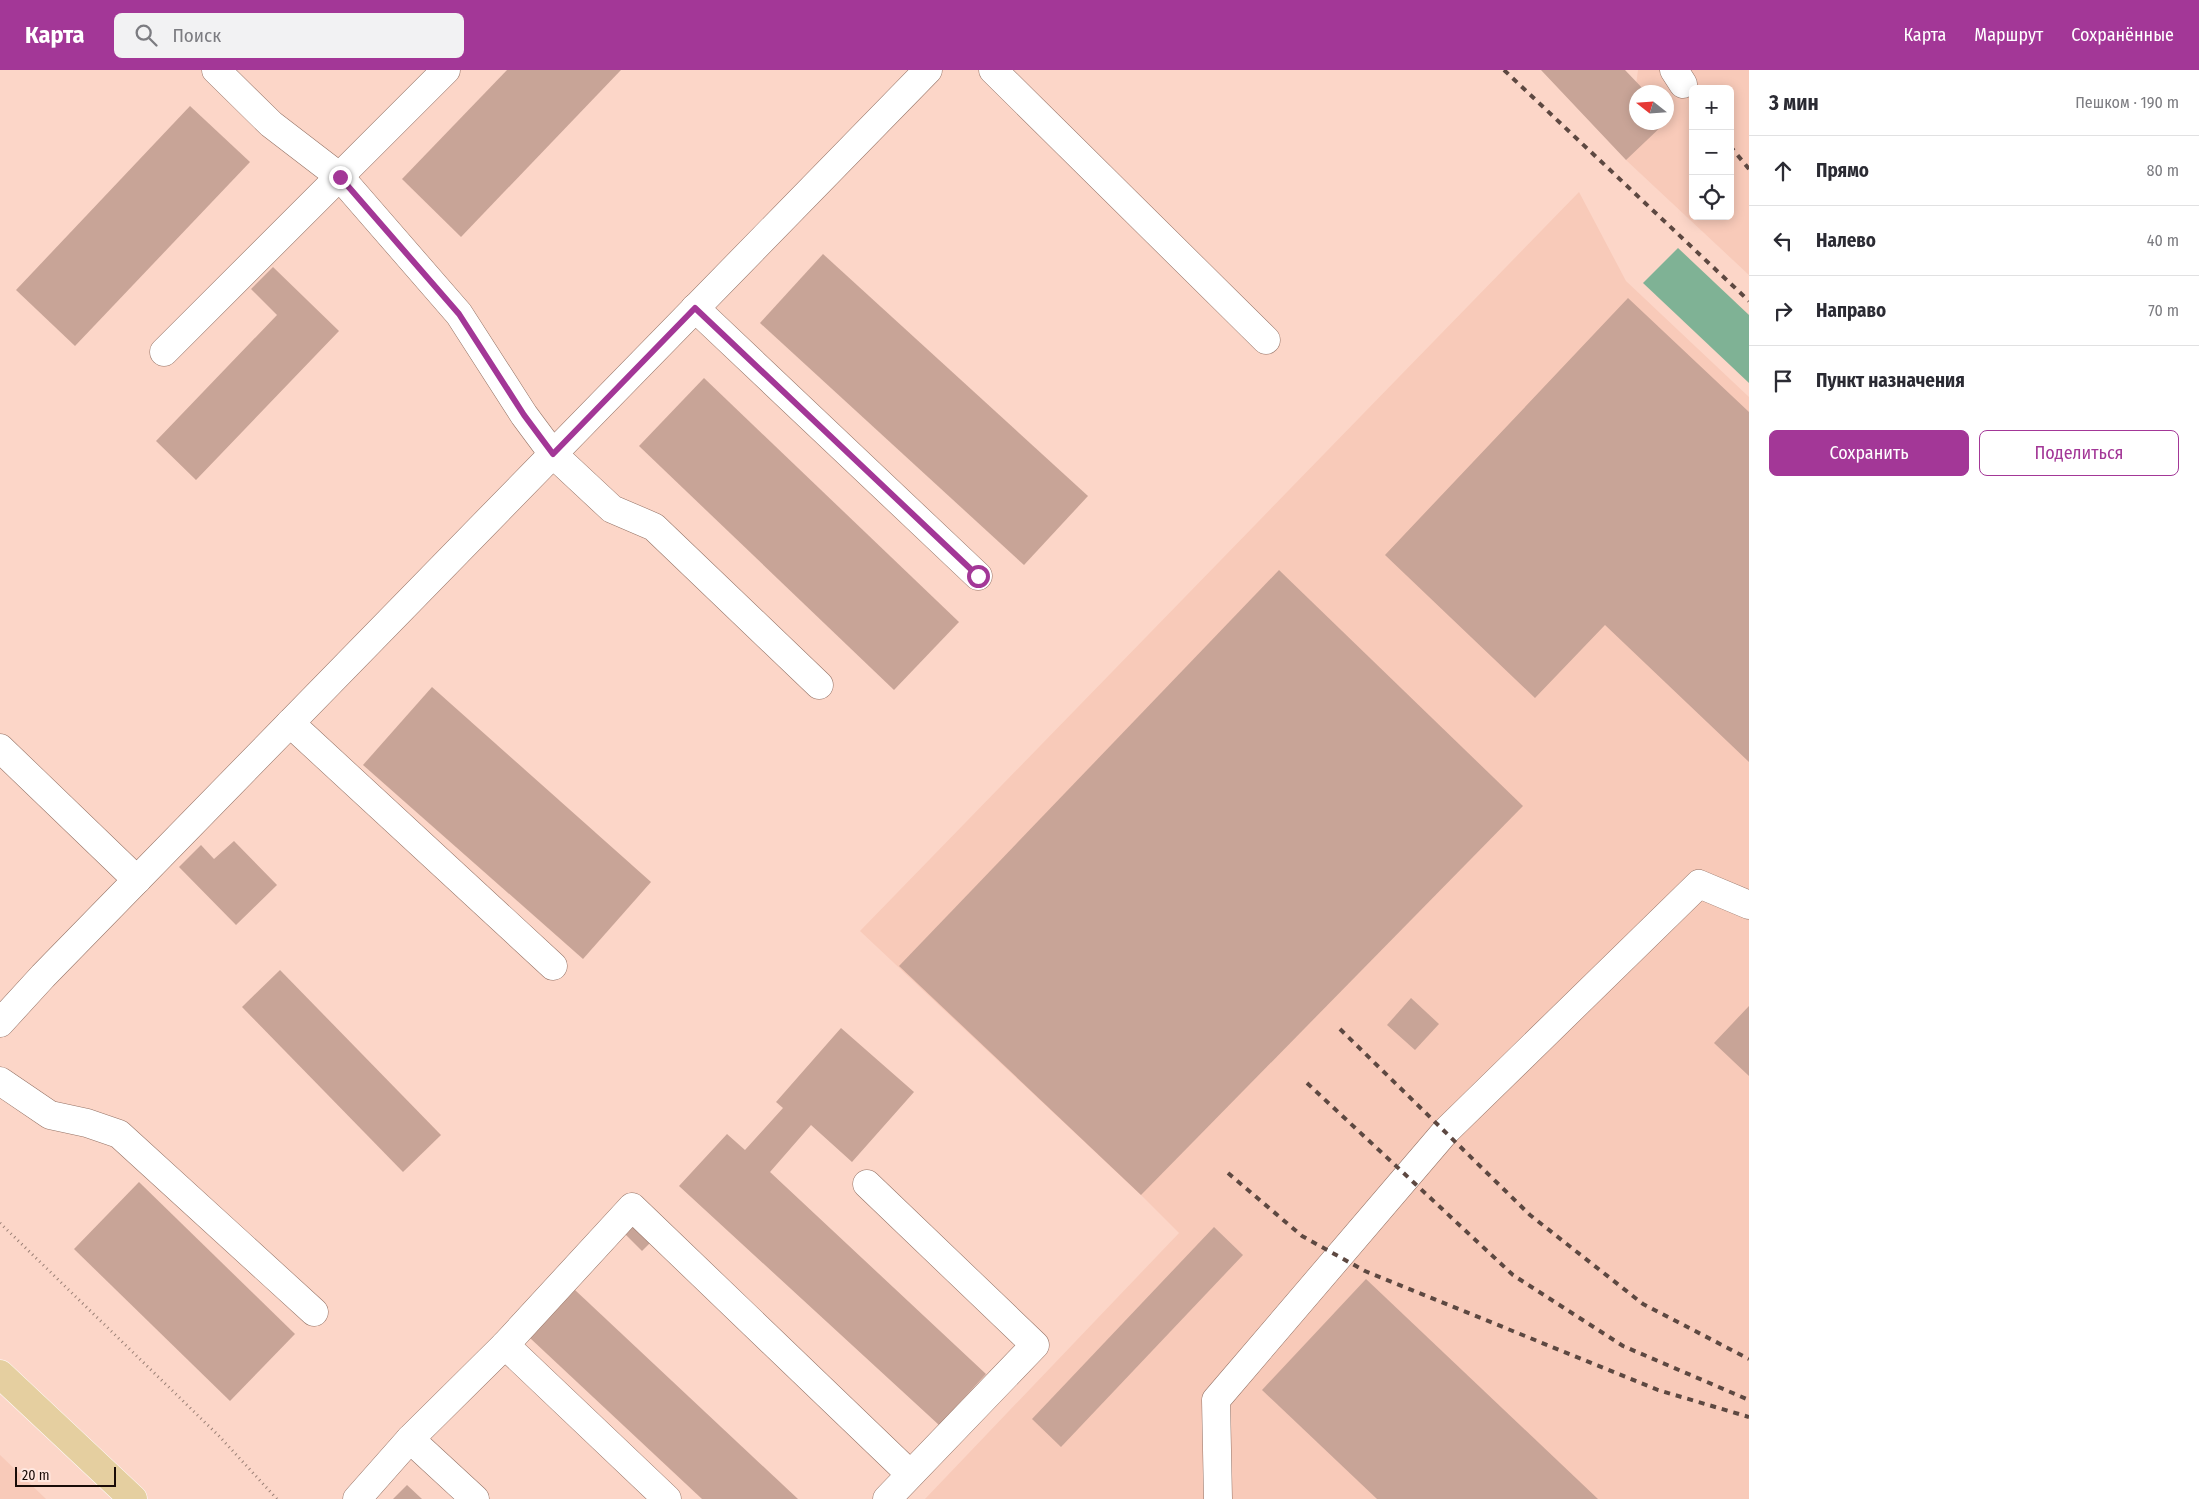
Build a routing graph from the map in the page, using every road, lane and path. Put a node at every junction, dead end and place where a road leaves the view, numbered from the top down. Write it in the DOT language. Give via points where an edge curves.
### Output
graph roads {
  1 [pos="216,70"];
  2 [pos="446,70"];
  3 [pos="928,70"];
  4 [pos="993,70"];
  5 [pos="340,177"];
  6 [pos="695,308"];
  7 [pos="1266,340"];
  8 [pos="164,352"];
  9 [pos="553,454"];
  10 [pos="978,576"];
  11 [pos="819,685"];
  12 [pos="290,723"];
  13 [pos="0,748"];
  14 [pos="137,880"];
  15 [pos="1749,905"];
  16 [pos="553,966"];
  17 [pos="2,1016"];
  18 [pos="0,1081"];
  19 [pos="867,1184"];
  20 [pos="0,1222"];
  21 [pos="314,1312"];
  22 [pos="505,1345"];
  23 [pos="0,1374"];
  24 [pos="410,1439"];
  25 [pos="910,1474"];
  26 [pos="133,1499"];
  27 [pos="277,1499"];
  28 [pos="357,1499"];
  29 [pos="475,1499"];
  30 [pos="667,1499"];
  31 [pos="887,1499"];
  32 [pos="1218,1499"];
  1 -- 5 [label="lane" via="271,124"];
  2 -- 5 [label="lane"];
  3 -- 6 [label="lane"];
  4 -- 7 [label="lane"];
  5 -- 8 [label="lane"];
  5 -- 9 [label="lane" via="459,314"];
  6 -- 9 [label="lane"];
  6 -- 10 [label="lane"];
  9 -- 11 [label="lane" via="612,509 654,527"];
  9 -- 12 [label="lane"];
  12 -- 14 [label="lane"];
  12 -- 16 [label="lane"];
  13 -- 14 [label="lane"];
  14 -- 17 [label="lane"];
  15 -- 32 [label="lane" via="1699,884 1445,1132 1216,1400"];
  18 -- 21 [label="lane" via="50,1115 119,1134"];
  19 -- 25 [label="lane" via="1035,1345"];
  20 -- 27 [label="path" via="219,1436"];
  22 -- 24 [label="lane"];
  22 -- 25 [label="lane" via="632,1207"];
  22 -- 30 [label="lane"];
  23 -- 26 [label="main road"];
  24 -- 28 [label="lane"];
  24 -- 29 [label="lane"];
  25 -- 31 [label="lane"];
}
